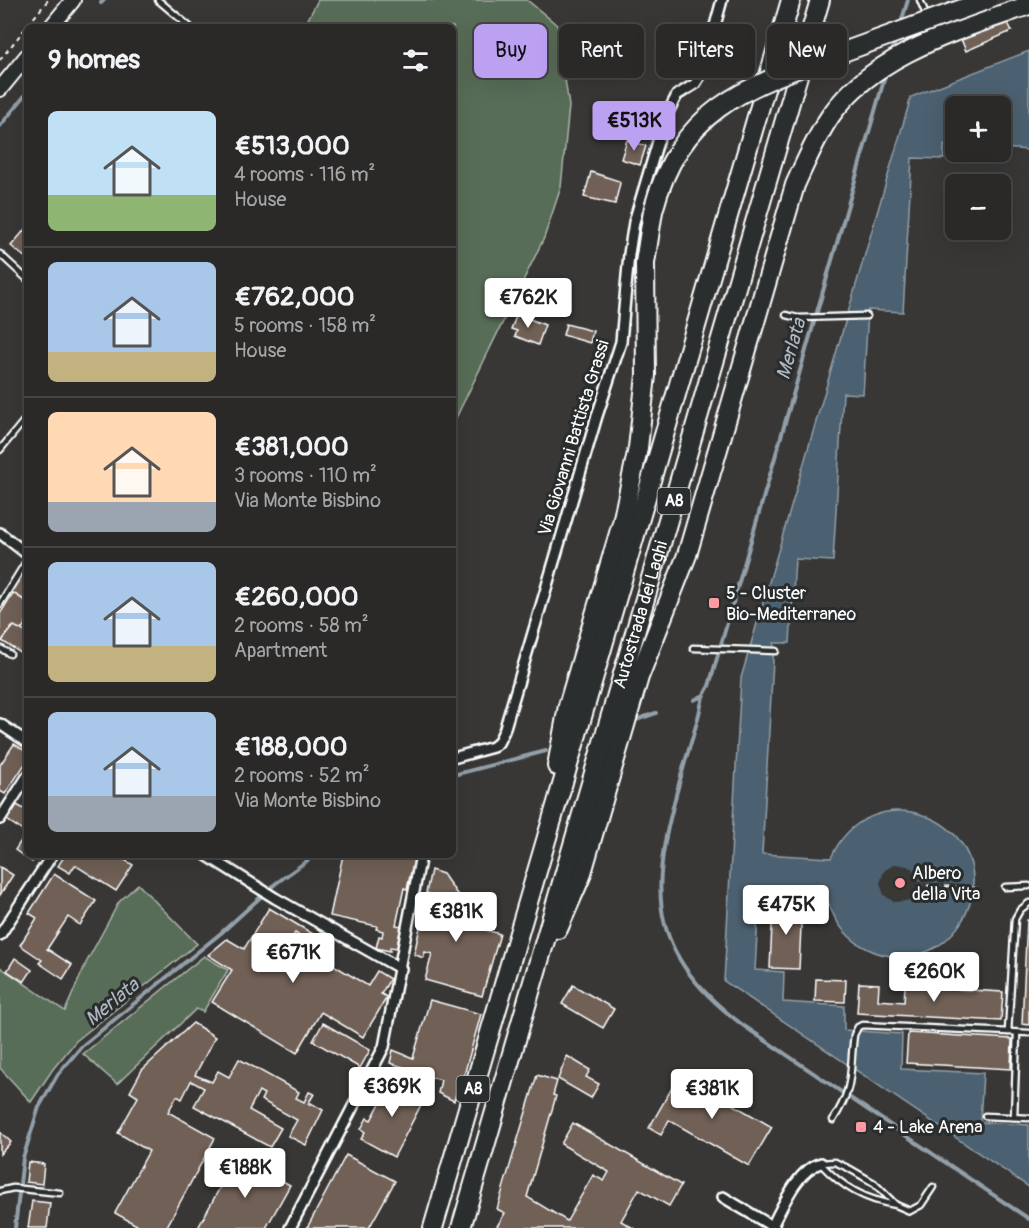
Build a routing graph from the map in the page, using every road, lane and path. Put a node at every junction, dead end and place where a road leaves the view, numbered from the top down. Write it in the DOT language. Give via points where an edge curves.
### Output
graph roads {
  1 [pos="48,0"];
  2 [pos="73,0"];
  3 [pos="158,0"];
  4 [pos="722,0"];
  5 [pos="791,0"];
  6 [pos="820,0"];
  7 [pos="920,0"];
  8 [pos="987,0"];
  9 [pos="1029,4"];
  10 [pos="29,24"];
  11 [pos="53,24"];
  12 [pos="186,24"];
  13 [pos="24,30"];
  14 [pos="937,32"];
  15 [pos="0,60"];
  16 [pos="24,60"];
  17 [pos="0,88"];
  18 [pos="0,254"];
  19 [pos="24,276"];
  20 [pos="786,315"];
  21 [pos="867,316"];
  22 [pos="24,421"];
  23 [pos="0,450"];
  24 [pos="0,533"];
  25 [pos="24,552"];
  26 [pos="24,565"];
  27 [pos="0,604"];
  28 [pos="0,648"];
  29 [pos="693,648"];
  30 [pos="776,651"];
  31 [pos="10,654"];
  32 [pos="0,724"];
  33 [pos="24,740"];
  34 [pos="456,757"];
  35 [pos="24,782"];
  36 [pos="0,819"];
  37 [pos="50,858"];
  38 [pos="211,858"];
  39 [pos="420,858"];
  40 [pos="538,865"];
  41 [pos="918,885"];
  42 [pos="1029,886"];
  43 [pos="1005,887"];
  44 [pos="978,888"];
  45 [pos="1029,903"];
  46 [pos="0,935"];
  47 [pos="400,969"];
  48 [pos="527,1002"];
  49 [pos="1008,1032"];
  50 [pos="1017,1033"];
  51 [pos="1029,1033"];
  52 [pos="985,1116"];
  53 [pos="1014,1117"];
  54 [pos="1029,1118"];
  55 [pos="833,1120"];
  56 [pos="820,1163"];
  57 [pos="933,1187"];
  58 [pos="0,1191"];
  59 [pos="60,1193"];
  60 [pos="723,1197"];
  61 [pos="896,1205"];
  62 [pos="773,1227"];
  63 [pos="290,1228"];
  64 [pos="433,1228"];
  65 [pos="461,1228"];
  1 -- 10 [label="path"];
  2 -- 11 [label="main road"];
  3 -- 12 [label="lane"];
  4 -- 34 [label="street, Via Giovanni Battista Grassi" via="702,74 673,100 637,211 621,342 504,731 493,747"];
  5 -- 40 [label="highway, Autostrada dei Laghi / A8"];
  6 -- 48 [label="highway, Autostrada dei Laghi / A8"];
  7 -- 14 [label="lane"];
  8 -- 40 [label="highway, bridge" via="777,75 736,95 710,114 682,144 662,181 645,263 646,375 638,448 622,523 568,706"];
  9 -- 48 [label="highway" via="947,35 892,62 843,101 821,130 795,185 687,555 639,677 581,876"];
  13 -- 15 [label="path"];
  16 -- 17 [label="main road"];
  18 -- 19 [label="lane"];
  20 -- 21 [label="lane"];
  22 -- 23 [label="lane"];
  24 -- 25 [label="street"];
  26 -- 27 [label="lane"];
  28 -- 31 [label="lane"];
  29 -- 30 [label="lane"];
  32 -- 33 [label="street"];
  35 -- 36 [label="street"];
  37 -- 46 [label="street"];
  38 -- 47 [label="street"];
  39 -- 47 [label="street"];
  40 -- 64 [label="highway, Autostrada dei Laghi / A8"];
  41 -- 44 [label="path"];
  42 -- 43 [label="lane"];
  45 -- 49 [label="lane" via="1015,919"];
  47 -- 63 [label="street" via="384,1047"];
  48 -- 65 [label="highway, Autostrada dei Laghi / A8"];
  49 -- 50 [label="lane"];
  49 -- 55 [label="lane" via="862,1025 854,1035 849,1088"];
  50 -- 51 [label="lane"];
  50 -- 53 [label="lane"];
  52 -- 53 [label="lane"];
  53 -- 54 [label="lane"];
  56 -- 61 [label="lane" via="836,1180 863,1197"];
  56 -- 61 [label="lane" via="835,1161 874,1183"];
  56 -- 62 [label="street" via="803,1173"];
  57 -- 61 [label="lane" via="914,1210"];
  58 -- 59 [label="lane" via="13,1188"];
  60 -- 62 [label="street"];
}
